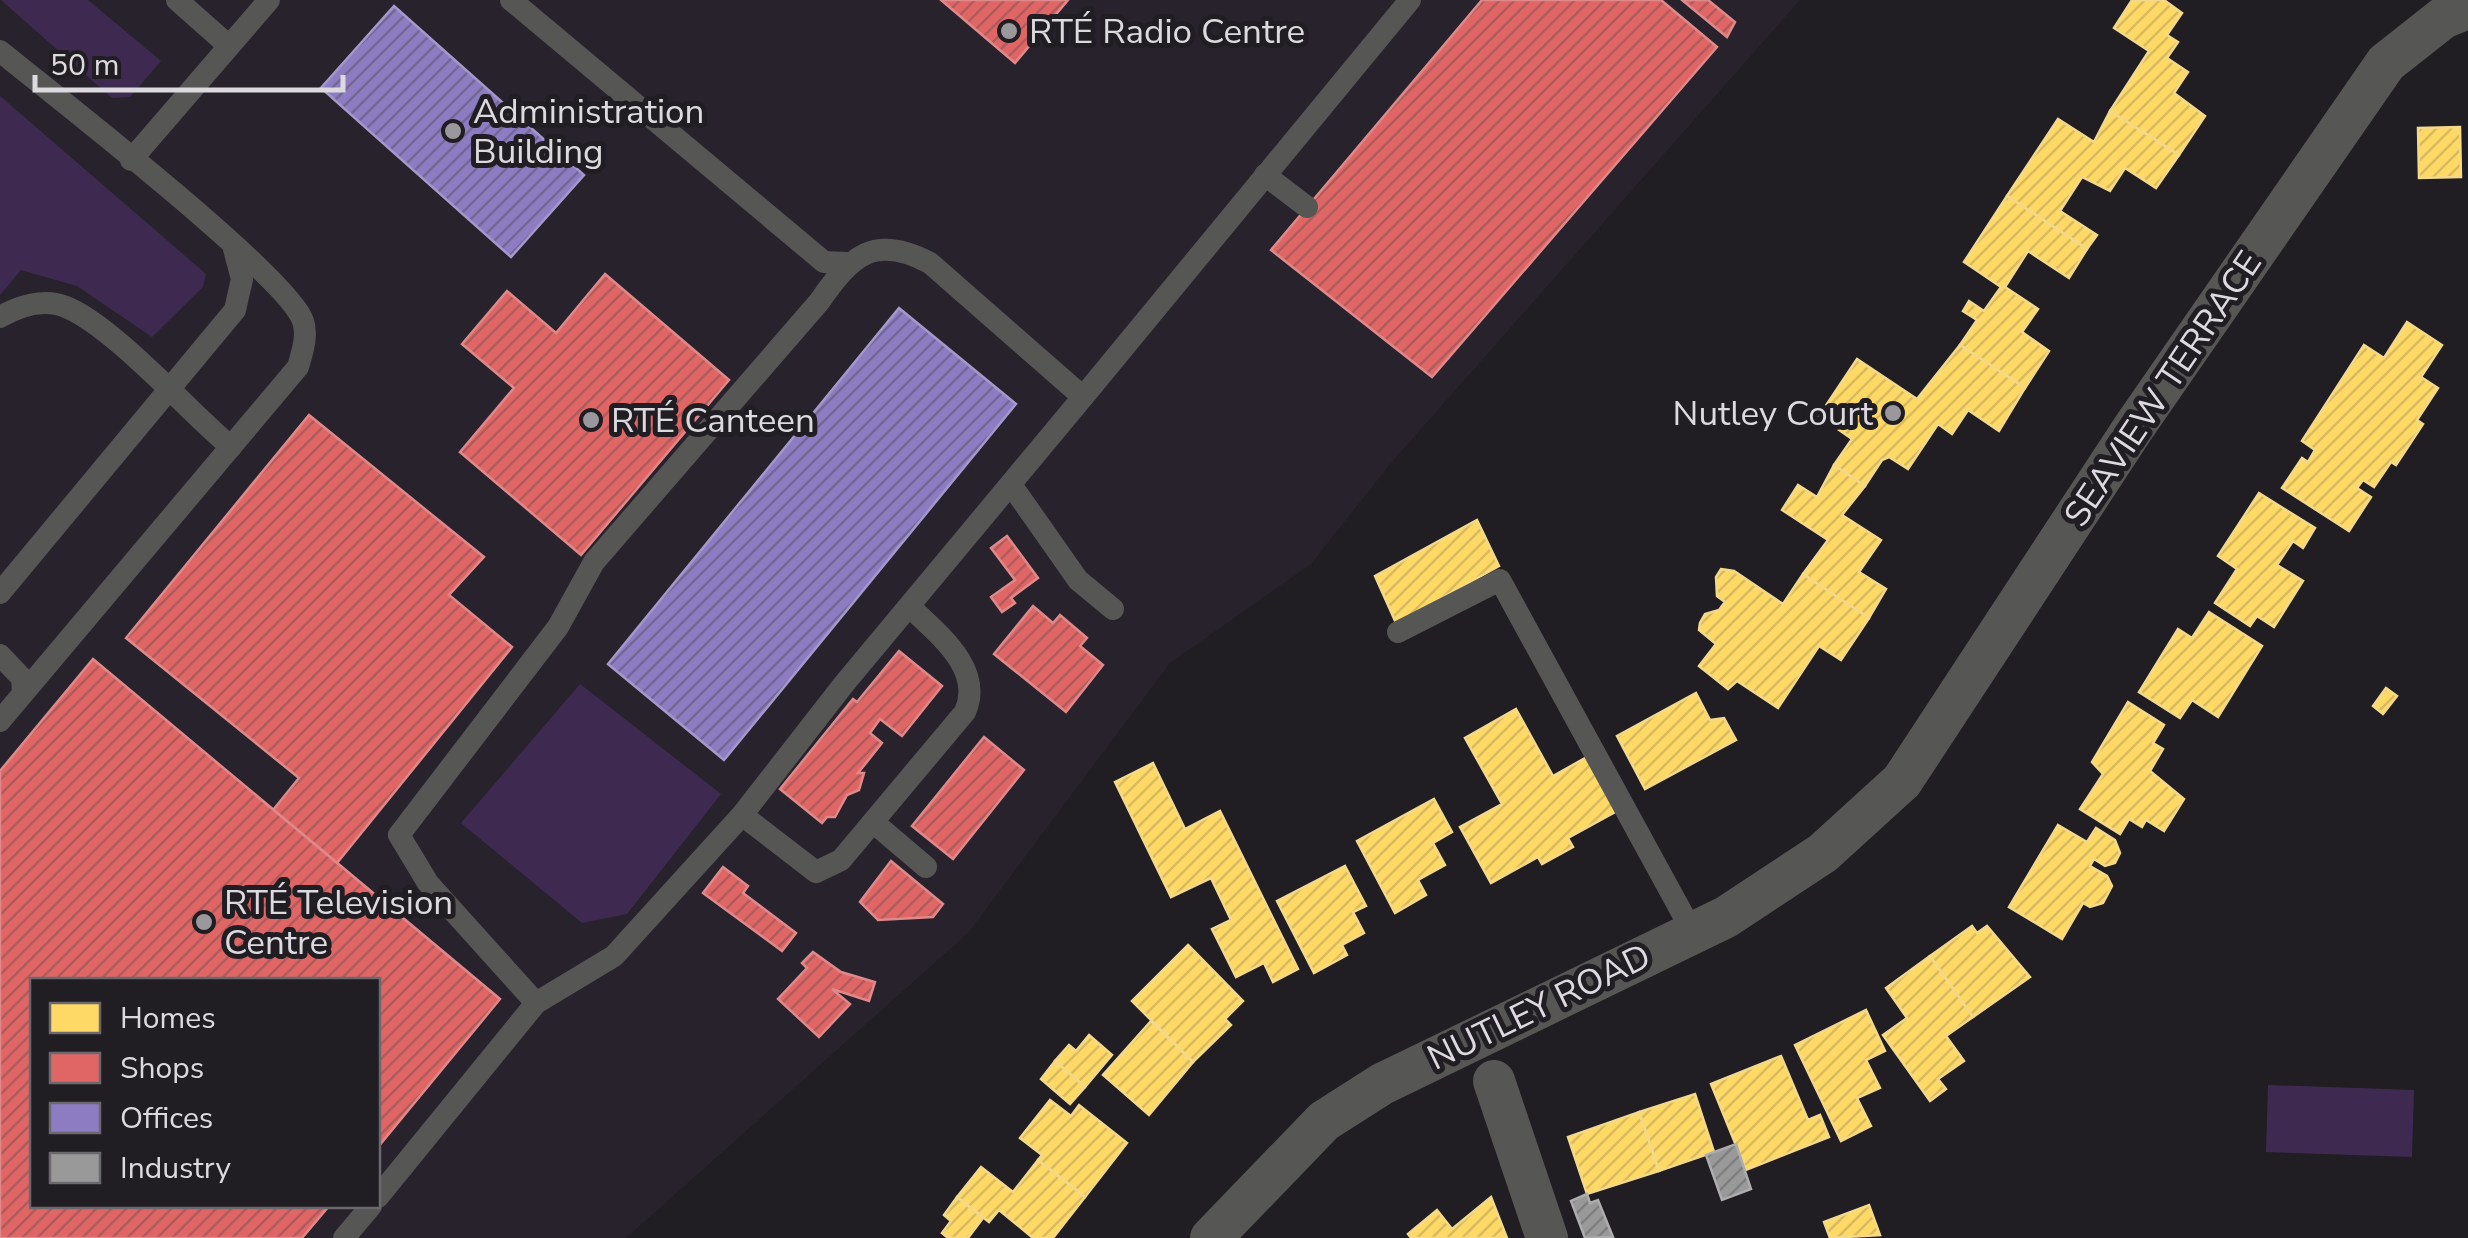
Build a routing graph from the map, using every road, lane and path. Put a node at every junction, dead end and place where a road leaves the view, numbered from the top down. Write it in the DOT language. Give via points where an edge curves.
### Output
graph roads {
  1 [pos="177,0"];
  2 [pos="269,0"];
  3 [pos="511,0"];
  4 [pos="1410,0"];
  5 [pos="2468,8"];
  6 [pos="229,46"];
  7 [pos="0,51"];
  8 [pos="131,160"];
  9 [pos="1266,175"];
  10 [pos="1307,208"];
  11 [pos="233,246"];
  12 [pos="846,263"];
  13 [pos="0,317"];
  14 [pos="171,392"];
  15 [pos="1083,397"];
  16 [pos="230,447"];
  17 [pos="1012,486"];
  18 [pos="0,593"];
  19 [pos="910,607"];
  20 [pos="1113,609"];
  21 [pos="1398,632"];
  22 [pos="0,654"];
  23 [pos="23,693"];
  24 [pos="0,721"];
  25 [pos="1885,797"];
  26 [pos="742,816"];
  27 [pos="872,822"];
  28 [pos="926,867"];
  29 [pos="1692,931"];
  30 [pos="536,1002"];
  31 [pos="1494,1080"];
  32 [pos="380,1195"];
  33 [pos="369,1208"];
  34 [pos="344,1238"];
  35 [pos="1211,1238"];
  36 [pos="1547,1238"];
  1 -- 6 [label="lane"];
  2 -- 6 [label="lane"];
  3 -- 12 [label="lane" via="824,262"];
  4 -- 9 [label="lane"];
  5 -- 25 [label="street, SEAVIEW TERRACE" via="2443,18 2386,63 2134,427 1902,781"];
  6 -- 8 [label="lane"];
  7 -- 8 [label="lane"];
  8 -- 11 [label="lane"];
  9 -- 10 [label="lane"];
  9 -- 15 [label="lane"];
  11 -- 14 [label="lane" via="241,296"];
  11 -- 16 [label="lane" via="290,301 304,322 304,345 298,366"];
  12 -- 15 [label="lane" via="903,249 930,263"];
  12 -- 30 [label="lane" via="820,302 594,562 558,627 399,835 428,883"];
  13 -- 14 [label="lane" via="41,303 66,307"];
  14 -- 16 [label="lane"];
  14 -- 18 [label="lane"];
  15 -- 17 [label="lane"];
  16 -- 23 [label="lane"];
  17 -- 19 [label="lane"];
  17 -- 20 [label="lane" via="1078,580"];
  19 -- 26 [label="lane"];
  19 -- 27 [label="lane" via="953,650 972,695 965,712"];
  21 -- 29 [label="lane" via="1500,580"];
  22 -- 23 [label="lane" via="22,678"];
  23 -- 24 [label="lane"];
  25 -- 29 [label="street, NUTLEY ROAD" via="1823,853 1726,917"];
  26 -- 27 [label="lane" via="816,872 841,860"];
  26 -- 30 [label="lane" via="614,956"];
  27 -- 28 [label="lane"];
  29 -- 35 [label="street, NUTLEY ROAD" via="1342,1109 1246,1196"];
  30 -- 32 [label="lane"];
  31 -- 36 [label="street"];
  33 -- 34 [label="lane"];
}
